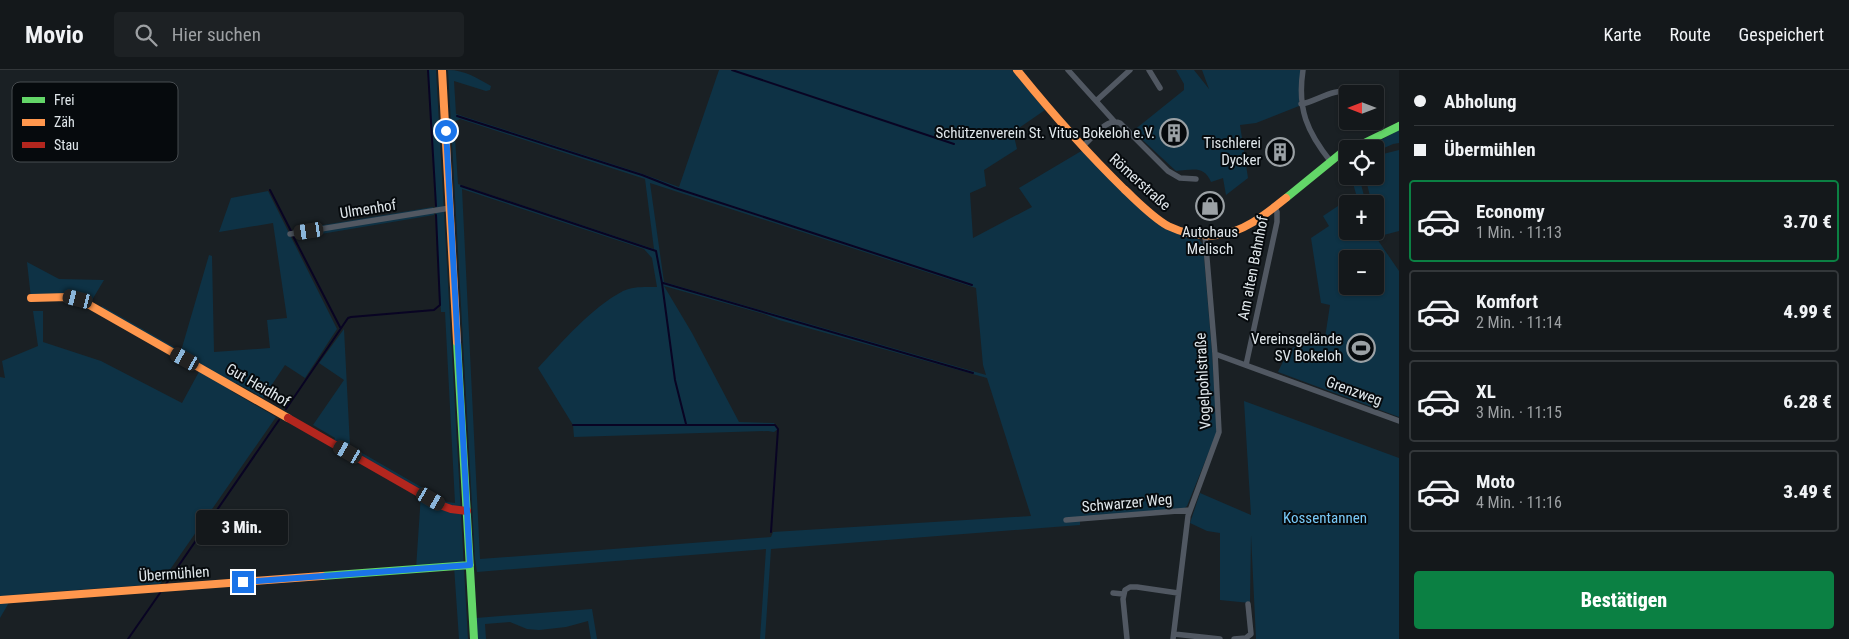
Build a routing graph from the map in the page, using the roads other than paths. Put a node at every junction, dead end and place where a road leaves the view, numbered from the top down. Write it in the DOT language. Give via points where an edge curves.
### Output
graph roads {
  1 [pos="442,70"];
  2 [pos="1017,70"];
  3 [pos="1068,70"];
  4 [pos="1130,70"];
  5 [pos="1150,70"];
  6 [pos="1303,70"];
  7 [pos="1160,88"];
  8 [pos="1339,91"];
  9 [pos="1096,101"];
  10 [pos="1301,104"];
  11 [pos="1114,121"];
  12 [pos="1399,126"];
  13 [pos="1370,140"];
  14 [pos="1082,147"];
  15 [pos="1339,157"];
  16 [pos="1331,162"];
  17 [pos="1196,179"];
  18 [pos="1274,206"];
  19 [pos="450,208"];
  20 [pos="290,234"];
  21 [pos="1205,235"];
  22 [pos="31,298"];
  23 [pos="1215,354"];
  24 [pos="1246,365"];
  25 [pos="1399,421"];
  26 [pos="1190,510"];
  27 [pos="467,511"];
  28 [pos="1066,520"];
  29 [pos="470,565"];
  30 [pos="1113,593"];
  31 [pos="1178,593"];
  32 [pos="1123,594"];
  33 [pos="0,600"];
  34 [pos="1248,604"];
  35 [pos="1173,636"];
  36 [pos="474,639"];
  37 [pos="1127,639"];
  38 [pos="1220,639"];
  39 [pos="1234,639"];
  1 -- 19 [label="street"];
  2 -- 14 [label="street, Römerstraße"];
  3 -- 9 [label="street"];
  4 -- 9 [label="street"];
  5 -- 7 [label="street"];
  6 -- 10 [label="street"];
  8 -- 10 [label="street"];
  9 -- 11 [label="street"];
  10 -- 16 [label="street" via="1308,126"];
  11 -- 14 [label="street"];
  11 -- 17 [label="street" via="1120,123 1168,171 1180,178"];
  12 -- 13 [label="street"];
  14 -- 21 [label="street, Römerstraße" via="1156,217 1185,233"];
  15 -- 16 [label="street, Römerstraße"];
  16 -- 18 [label="street, Römerstraße"];
  18 -- 21 [label="street, Römerstraße" via="1237,230"];
  18 -- 24 [label="street, Am alten Bahnhof" via="1278,222"];
  19 -- 20 [label="street, Ulmenhof"];
  19 -- 27 [label="street"];
  21 -- 23 [label="street, Vogelpohlstraße"];
  22 -- 27 [label="street, Gut Heidhof" via="68,297 86,302 440,504"];
  23 -- 24 [label="street, Grenzweg"];
  23 -- 26 [label="street, Vogelpohlstraße" via="1219,432"];
  24 -- 25 [label="street, Grenzweg"];
  26 -- 28 [label="street, Schwarzer Weg"];
  26 -- 31 [label="street, Vogelpohlstraße"];
  27 -- 29 [label="street"];
  29 -- 33 [label="street, Übermühlen"];
  29 -- 36 [label="street"];
  30 -- 32 [label="street"];
  31 -- 32 [label="street" via="1130,587"];
  31 -- 35 [label="street, Vogelpohlstraße"];
  32 -- 37 [label="street"];
  34 -- 39 [label="street" via="1250,634 1246,638"];
  35 -- 38 [label="street"];
}
